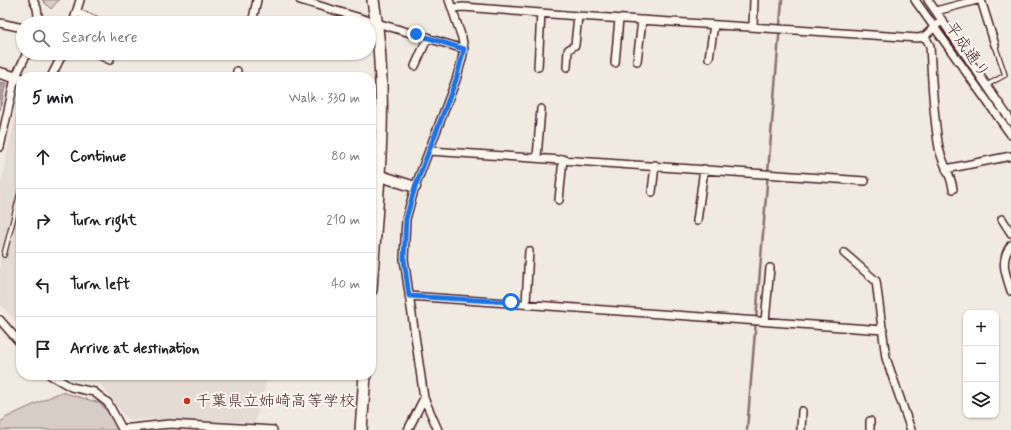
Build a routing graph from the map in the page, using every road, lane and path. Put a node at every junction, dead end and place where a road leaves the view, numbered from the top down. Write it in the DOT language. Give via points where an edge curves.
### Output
graph roads {
  1 [pos="33,0"];
  2 [pos="80,0"];
  3 [pos="257,0"];
  4 [pos="300,0"];
  5 [pos="373,0"];
  6 [pos="449,0"];
  7 [pos="754,0"];
  8 [pos="915,0"];
  9 [pos="928,0"];
  10 [pos="977,0"];
  11 [pos="981,0"];
  12 [pos="452,8"];
  13 [pos="936,11"];
  14 [pos="76,12"];
  15 [pos="541,13"];
  16 [pos="38,16"];
  17 [pos="75,16"];
  18 [pos="85,16"];
  19 [pos="254,16"];
  20 [pos="356,16"];
  21 [pos="376,16"];
  22 [pos="376,16"];
  23 [pos="578,16"];
  24 [pos="619,19"];
  25 [pos="642,20"];
  26 [pos="942,20"];
  27 [pos="377,22"];
  28 [pos="0,23"];
  29 [pos="714,25"];
  30 [pos="16,26"];
  31 [pos="754,27"];
  32 [pos="934,27"];
  33 [pos="925,36"];
  34 [pos="428,37"];
  35 [pos="995,45"];
  36 [pos="464,49"];
  37 [pos="709,58"];
  38 [pos="25,60"];
  39 [pos="60,60"];
  40 [pos="637,61"];
  41 [pos="615,63"];
  42 [pos="415,66"];
  43 [pos="567,67"];
  44 [pos="538,68"];
  45 [pos="20,72"];
  46 [pos="54,72"];
  47 [pos="0,73"];
  48 [pos="16,78"];
  49 [pos="986,86"];
  50 [pos="16,87"];
  51 [pos="541,109"];
  52 [pos="1011,121"];
  53 [pos="1011,135"];
  54 [pos="0,147"];
  55 [pos="430,151"];
  56 [pos="1011,156"];
  57 [pos="537,157"];
  58 [pos="563,159"];
  59 [pos="655,165"];
  60 [pos="376,166"];
  61 [pos="704,169"];
  62 [pos="946,169"];
  63 [pos="376,174"];
  64 [pos="865,181"];
  65 [pos="415,187"];
  66 [pos="953,189"];
  67 [pos="652,192"];
  68 [pos="558,200"];
  69 [pos="16,208"];
  70 [pos="1002,219"];
  71 [pos="697,221"];
  72 [pos="1011,233"];
  73 [pos="1011,245"];
  74 [pos="529,251"];
  75 [pos="844,253"];
  76 [pos="4,254"];
  77 [pos="770,268"];
  78 [pos="1011,292"];
  79 [pos="409,296"];
  80 [pos="526,303"];
  81 [pos="0,320"];
  82 [pos="765,321"];
  83 [pos="883,330"];
  84 [pos="16,338"];
  85 [pos="59,380"];
  86 [pos="365,380"];
  87 [pos="424,398"];
  88 [pos="802,411"];
  89 [pos="870,421"];
  90 [pos="273,430"];
  91 [pos="361,430"];
  92 [pos="408,430"];
  93 [pos="438,430"];
  94 [pos="801,430"];
  95 [pos="870,430"];
  96 [pos="911,430"];
  1 -- 16 [label="street" via="38,8"];
  2 -- 14 [label="street"];
  3 -- 19 [label="street"];
  4 -- 20 [label="street"];
  5 -- 22 [label="main road"];
  6 -- 12 [label="street"];
  7 -- 31 [label="street"];
  8 -- 32 [label="street, 平成通り"];
  9 -- 13 [label="street, 平成通り"];
  10 -- 13 [label="street"];
  11 -- 35 [label="street"];
  12 -- 15 [label="street" via="463,6"];
  12 -- 36 [label="street"];
  13 -- 26 [label="street, 平成通り"];
  14 -- 17 [label="street"];
  14 -- 18 [label="street"];
  15 -- 23 [label="street"];
  15 -- 44 [label="street"];
  21 -- 27 [label="main road"];
  23 -- 24 [label="street"];
  23 -- 43 [label="street" via="575,45 568,50"];
  24 -- 25 [label="street"];
  24 -- 41 [label="street"];
  25 -- 29 [label="street"];
  25 -- 40 [label="street"];
  26 -- 32 [label="street"];
  26 -- 49 [label="street, 平成通り"];
  27 -- 34 [label="street"];
  27 -- 60 [label="main road" via="383,109"];
  28 -- 30 [label="street"];
  29 -- 31 [label="street"];
  29 -- 37 [label="street"];
  31 -- 33 [label="street" via="918,38"];
  32 -- 33 [label="street"];
  32 -- 53 [label="street, 平成通り"];
  33 -- 62 [label="street" via="930,46 939,149"];
  34 -- 36 [label="street"];
  34 -- 42 [label="street"];
  35 -- 49 [label="lane" via="1005,76"];
  36 -- 55 [label="street" via="456,80"];
  38 -- 45 [label="street"];
  39 -- 46 [label="street"];
  47 -- 48 [label="street"];
  49 -- 52 [label="street, 平成通り"];
  50 -- 54 [label="street"];
  51 -- 57 [label="street"];
  55 -- 57 [label="street"];
  55 -- 65 [label="street"];
  56 -- 62 [label="street"];
  57 -- 58 [label="street"];
  58 -- 59 [label="street"];
  58 -- 68 [label="street"];
  59 -- 61 [label="street"];
  59 -- 67 [label="street"];
  61 -- 64 [label="street"];
  61 -- 71 [label="street"];
  62 -- 66 [label="street" via="951,175"];
  63 -- 65 [label="street"];
  65 -- 79 [label="street" via="406,219 404,259"];
  69 -- 76 [label="lane"];
  70 -- 72 [label="street"];
  73 -- 78 [label="street" via="1003,263"];
  74 -- 80 [label="street"];
  75 -- 83 [label="street" via="876,281"];
  77 -- 82 [label="street"];
  79 -- 80 [label="street"];
  79 -- 87 [label="street"];
  80 -- 82 [label="street"];
  81 -- 84 [label="street"];
  82 -- 83 [label="street"];
  83 -- 96 [label="street" via="886,358"];
  85 -- 90 [label="street" via="71,387 94,392 108,403 122,429 169,424"];
  86 -- 91 [label="main road"];
  87 -- 92 [label="street"];
  87 -- 93 [label="street"];
  88 -- 94 [label="street"];
  89 -- 95 [label="street"];
}
